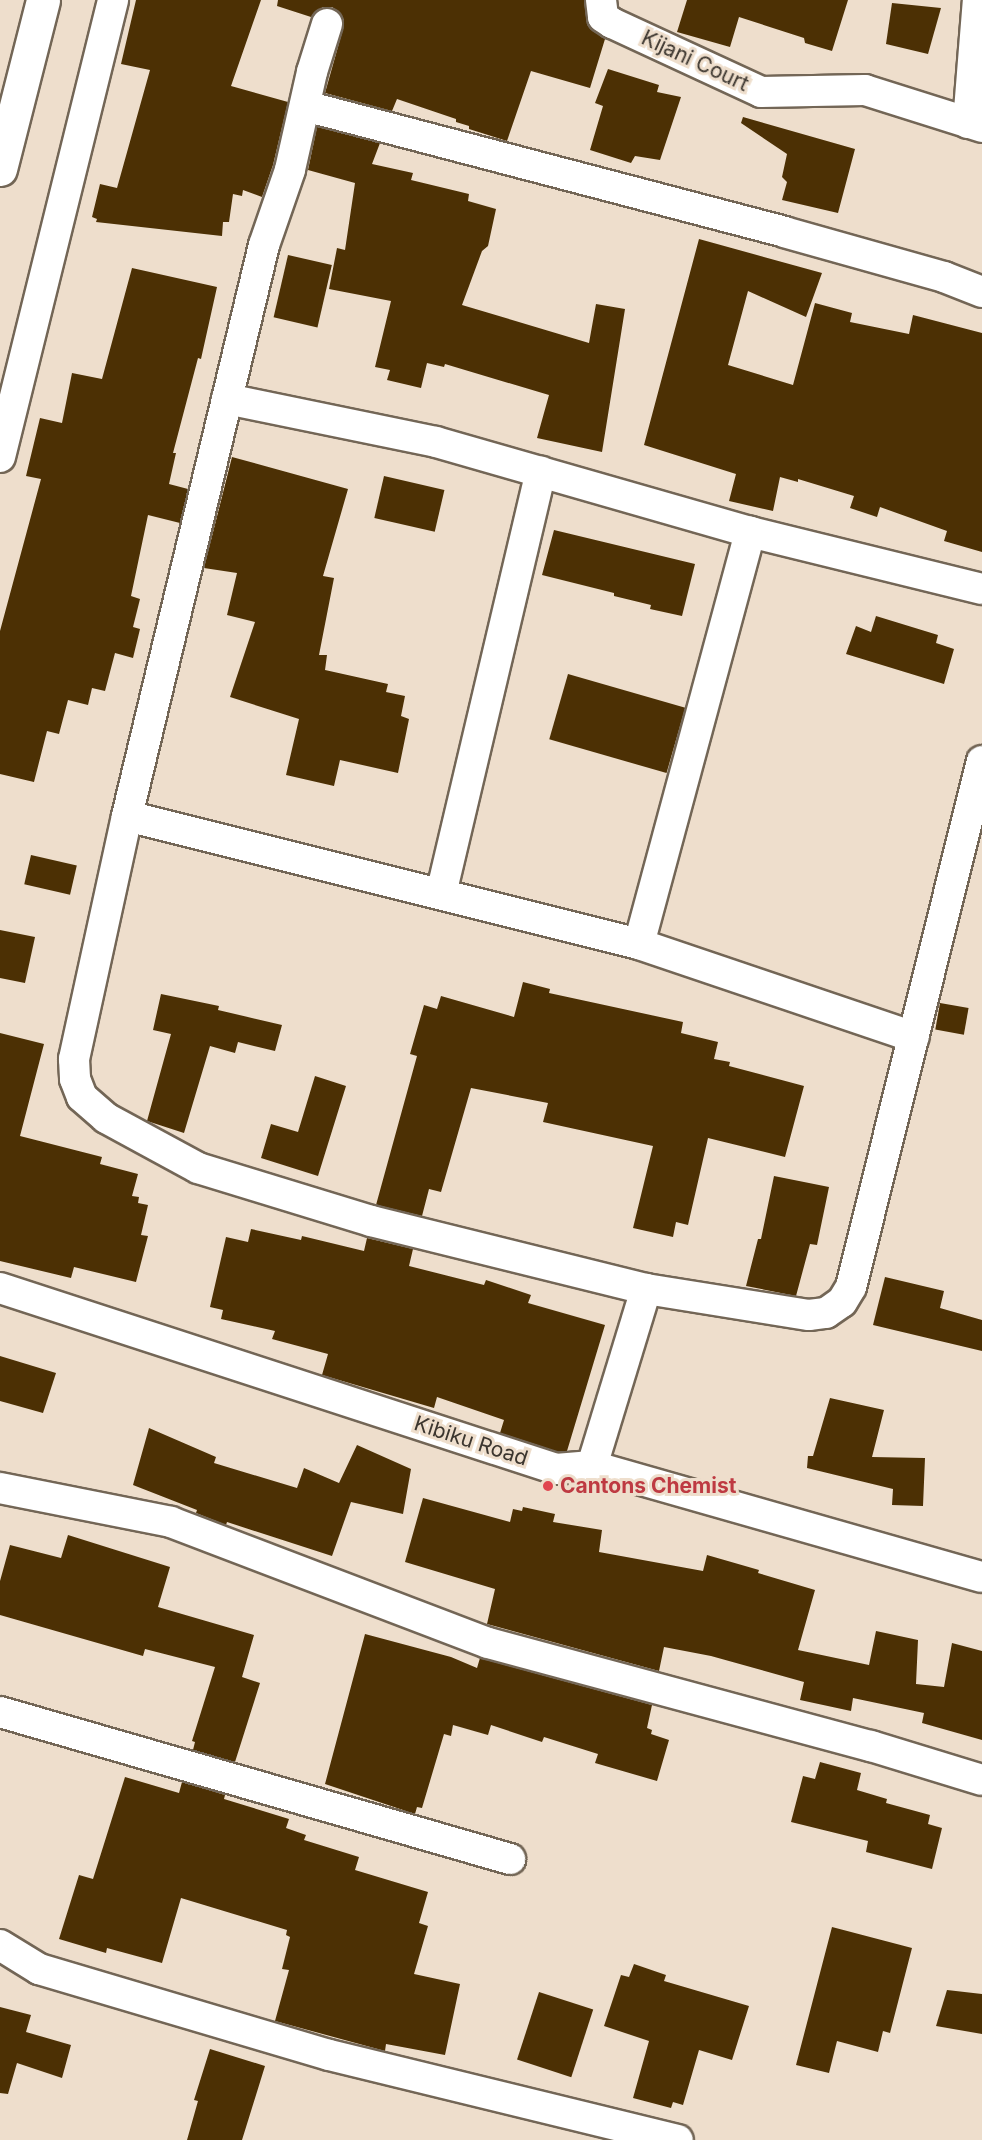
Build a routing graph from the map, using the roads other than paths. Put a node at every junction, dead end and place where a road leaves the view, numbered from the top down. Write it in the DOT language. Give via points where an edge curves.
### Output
graph roads {
  1 [pos="43,0"];
  2 [pos="113,0"];
  3 [pos="601,0"];
  4 [pos="978,0"];
  5 [pos="327,24"];
  6 [pos="9,98"];
  7 [pos="305,106"];
  8 [pos="975,125"];
  9 [pos="0,169"];
  10 [pos="982,292"];
  11 [pos="227,399"];
  12 [pos="0,457"];
  13 [pos="541,472"];
  14 [pos="750,532"];
  15 [pos="982,589"];
  16 [pos="982,761"];
  17 [pos="128,816"];
  18 [pos="441,894"];
  19 [pos="639,944"];
  20 [pos="914,1037"];
  21 [pos="0,1287"];
  22 [pos="646,1288"];
  23 [pos="592,1466"];
  24 [pos="0,1488"];
  25 [pos="982,1577"];
  26 [pos="0,1712"];
  27 [pos="982,1780"];
  28 [pos="510,1859"];
  29 [pos="0,1945"];
  30 [pos="678,2140"];
  1 -- 6 [label="main road"];
  2 -- 12 [label="street"];
  3 -- 8 [label="street, Kijani Court" via="603,17 612,23 761,92 865,90"];
  4 -- 8 [label="street"];
  5 -- 7 [label="street"];
  6 -- 9 [label="main road"];
  7 -- 10 [label="street" via="784,232 944,277"];
  7 -- 11 [label="street" via="290,170 264,245"];
  11 -- 13 [label="street" via="436,442"];
  11 -- 17 [label="street"];
  13 -- 14 [label="street"];
  13 -- 18 [label="street"];
  14 -- 15 [label="street"];
  14 -- 19 [label="street"];
  16 -- 20 [label="street"];
  17 -- 18 [label="street"];
  17 -- 22 [label="street" via="74,1059 75,1079 82,1097 93,1108 198,1168 371,1221"];
  18 -- 19 [label="street"];
  19 -- 20 [label="street"];
  20 -- 22 [label="street" via="851,1287 842,1302 826,1313 809,1315"];
  21 -- 23 [label="street, Kibiku Road" via="556,1468"];
  22 -- 23 [label="street"];
  23 -- 25 [label="street, Kibiku Road"];
  24 -- 27 [label="street" via="171,1522 488,1643 871,1746"];
  26 -- 28 [label="street"];
  29 -- 30 [label="street" via="39,1969 329,2055"];
}
